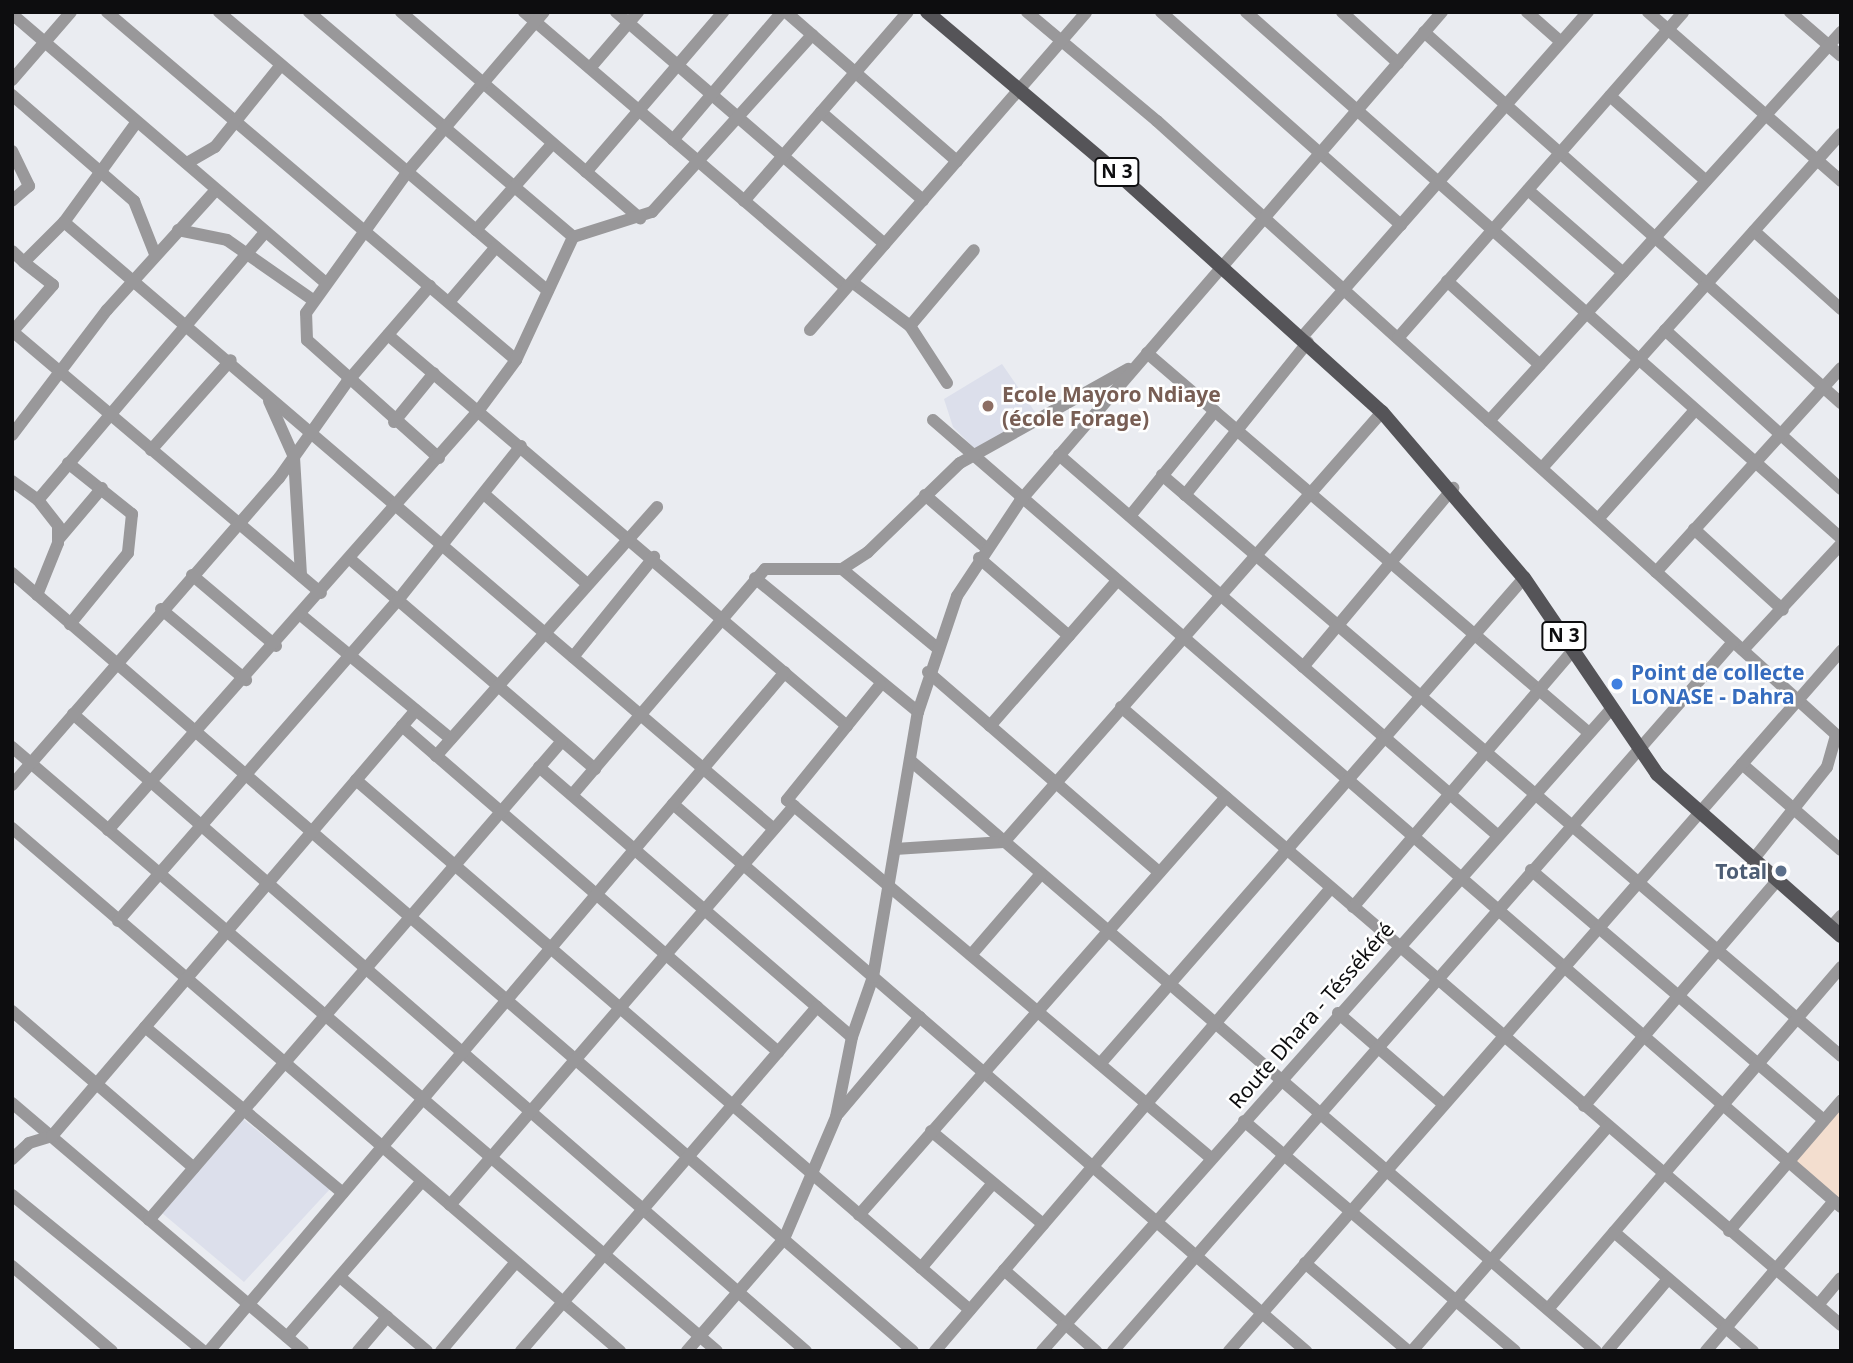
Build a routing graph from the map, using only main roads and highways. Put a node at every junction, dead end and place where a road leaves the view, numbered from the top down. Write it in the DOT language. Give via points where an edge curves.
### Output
graph roads {
  1 [pos="927,12"];
  2 [pos="1837,926"];
  1 -- 2 [label="main road, N 3" via="1306,339 1382,412 1453,488 1524,578 1638,748 1698,813 1776,882"];
}
